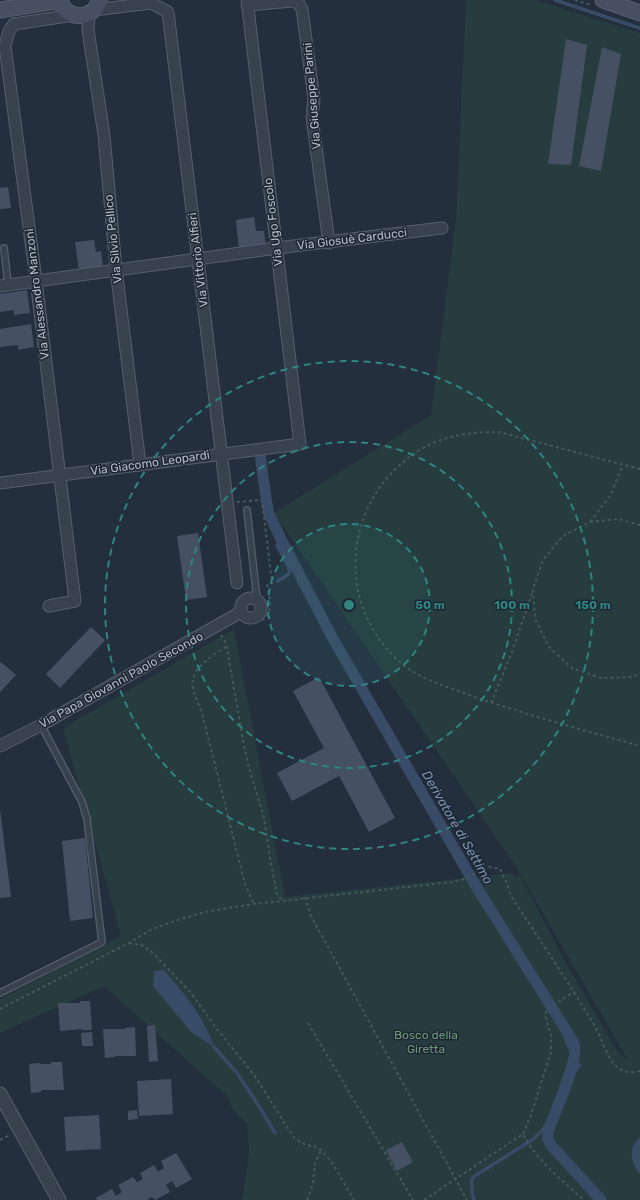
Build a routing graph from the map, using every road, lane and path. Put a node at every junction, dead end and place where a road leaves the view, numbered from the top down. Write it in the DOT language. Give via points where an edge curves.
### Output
graph roads {
  1 [pos="10,0"];
  2 [pos="60,0"];
  3 [pos="603,0"];
  4 [pos="628,0"];
  5 [pos="0,2"];
  6 [pos="247,2"];
  7 [pos="640,4"];
  8 [pos="95,8"];
  9 [pos="0,10"];
  10 [pos="640,13"];
  11 [pos="74,15"];
  12 [pos="442,228"];
  13 [pos="329,242"];
  14 [pos="4,248"];
  15 [pos="276,248"];
  16 [pos="198,259"];
  17 [pos="116,269"];
  18 [pos="36,280"];
  19 [pos="4,285"];
  20 [pos="300,444"];
  21 [pos="221,454"];
  22 [pos="140,464"];
  23 [pos="624,464"];
  24 [pos="640,469"];
  25 [pos="59,476"];
  26 [pos="0,483"];
  27 [pos="247,510"];
  28 [pos="590,522"];
  29 [pos="640,525"];
  30 [pos="237,583"];
  31 [pos="533,589"];
  32 [pos="257,599"];
  33 [pos="49,606"];
  34 [pos="241,612"];
  35 [pos="221,634"];
  36 [pos="226,647"];
  37 [pos="640,673"];
  38 [pos="492,703"];
  39 [pos="41,724"];
  40 [pos="0,746"];
  41 [pos="640,746"];
  42 [pos="305,897"];
  43 [pos="288,900"];
  44 [pos="254,904"];
  45 [pos="129,944"];
  46 [pos="574,992"];
  47 [pos="0,993"];
  48 [pos="0,1009"];
  49 [pos="308,1023"];
  50 [pos="640,1071"];
  51 [pos="0,1094"];
  52 [pos="0,1111"];
  53 [pos="523,1134"];
  54 [pos="10,1135"];
  55 [pos="0,1140"];
  56 [pos="321,1150"];
  57 [pos="456,1179"];
  58 [pos="50,1200"];
  59 [pos="59,1200"];
  60 [pos="307,1200"];
  61 [pos="354,1200"];
  62 [pos="413,1200"];
  63 [pos="424,1200"];
  64 [pos="467,1200"];
  65 [pos="584,1200"];
  1 -- 5 [label="main road"];
  2 -- 9 [label="main road"];
  2 -- 11 [label="main road" via="66,11"];
  3 -- 10 [label="main road"];
  4 -- 7 [label="main road"];
  6 -- 13 [label="street, Via Giuseppe Parini" via="294,1 302,8 314,99 312,117"];
  6 -- 15 [label="street, Via Ugo Foscolo"];
  8 -- 11 [label="main road" via="84,16"];
  8 -- 16 [label="street, Via Vittorio Alfieri" via="151,3 168,12"];
  8 -- 17 [label="street, Via Silvio Pellico" via="88,30 104,135"];
  11 -- 18 [label="street, Via Alessandro Manzoni" via="14,24 9,31 6,46"];
  12 -- 13 [label="street, Via Giosuè Carducci"];
  13 -- 15 [label="street, Via Giosuè Carducci"];
  14 -- 19 [label="lane"];
  15 -- 16 [label="street, Via Giosuè Carducci"];
  15 -- 20 [label="street, Via Ugo Foscolo"];
  16 -- 17 [label="street, Via Giosuè Carducci"];
  16 -- 21 [label="street, Via Vittorio Alfieri"];
  17 -- 18 [label="street, Via Giosuè Carducci"];
  17 -- 22 [label="street, Via Silvio Pellico"];
  18 -- 19 [label="street, Via Giosuè Carducci"];
  18 -- 25 [label="street, Via Alessandro Manzoni"];
  20 -- 21 [label="street, Via Giacomo Leopardi"];
  21 -- 22 [label="street, Via Giacomo Leopardi"];
  21 -- 30 [label="street, Via Vittorio Alfieri"];
  22 -- 25 [label="street, Via Giacomo Leopardi"];
  23 -- 24 [label="path"];
  23 -- 28 [label="path" via="610,496"];
  23 -- 38 [label="path" via="500,432 479,432 451,437 419,450 402,462 387,477 365,512 359,532 355,573 358,594 374,632 401,664 418,676"];
  25 -- 26 [label="street, Via Giacomo Leopardi"];
  25 -- 33 [label="street, Via Alessandro Manzoni" via="74,600"];
  27 -- 32 [label="lane"];
  28 -- 29 [label="path" via="618,519"];
  28 -- 31 [label="path" via="563,536 543,560"];
  31 -- 37 [label="path" via="535,619 545,640 572,668 601,678 632,677"];
  31 -- 38 [label="path"];
  32 -- 34 [label="street" via="246,599 242,603"];
  32 -- 34 [label="street" via="262,610 258,616 248,618"];
  34 -- 39 [label="street, Via Papa Giovanni Paolo Secondo"];
  35 -- 36 [label="path"];
  36 -- 43 [label="path" via="248,764 264,818 277,894 280,898"];
  36 -- 44 [label="path" via="197,669 192,680 193,690 202,713 245,884"];
  38 -- 41 [label="path"];
  39 -- 40 [label="street, Via Papa Giovanni Paolo Secondo"];
  39 -- 47 [label="lane" via="82,802 87,819 102,942"];
  42 -- 43 [label="path"];
  42 -- 46 [label="path" via="464,879 489,867 500,869 511,896"];
  42 -- 57 [label="path" via="311,916"];
  43 -- 44 [label="path"];
  44 -- 45 [label="path" via="181,918 152,929"];
  45 -- 48 [label="path"];
  45 -- 56 [label="path" via="142,945 153,953 186,988 255,1076 294,1138"];
  46 -- 50 [label="path" via="616,1066 634,1073"];
  46 -- 53 [label="path" via="555,1004 545,1015 551,1035 551,1052"];
  49 -- 62 [label="path"];
  51 -- 59 [label="street"];
  52 -- 58 [label="street"];
  53 -- 57 [label="path"];
  53 -- 65 [label="path" via="543,1162"];
  54 -- 55 [label="path"];
  56 -- 60 [label="path" via="315,1164 313,1184"];
  56 -- 61 [label="path" via="331,1161"];
  57 -- 63 [label="path"];
  57 -- 64 [label="path"];
}
